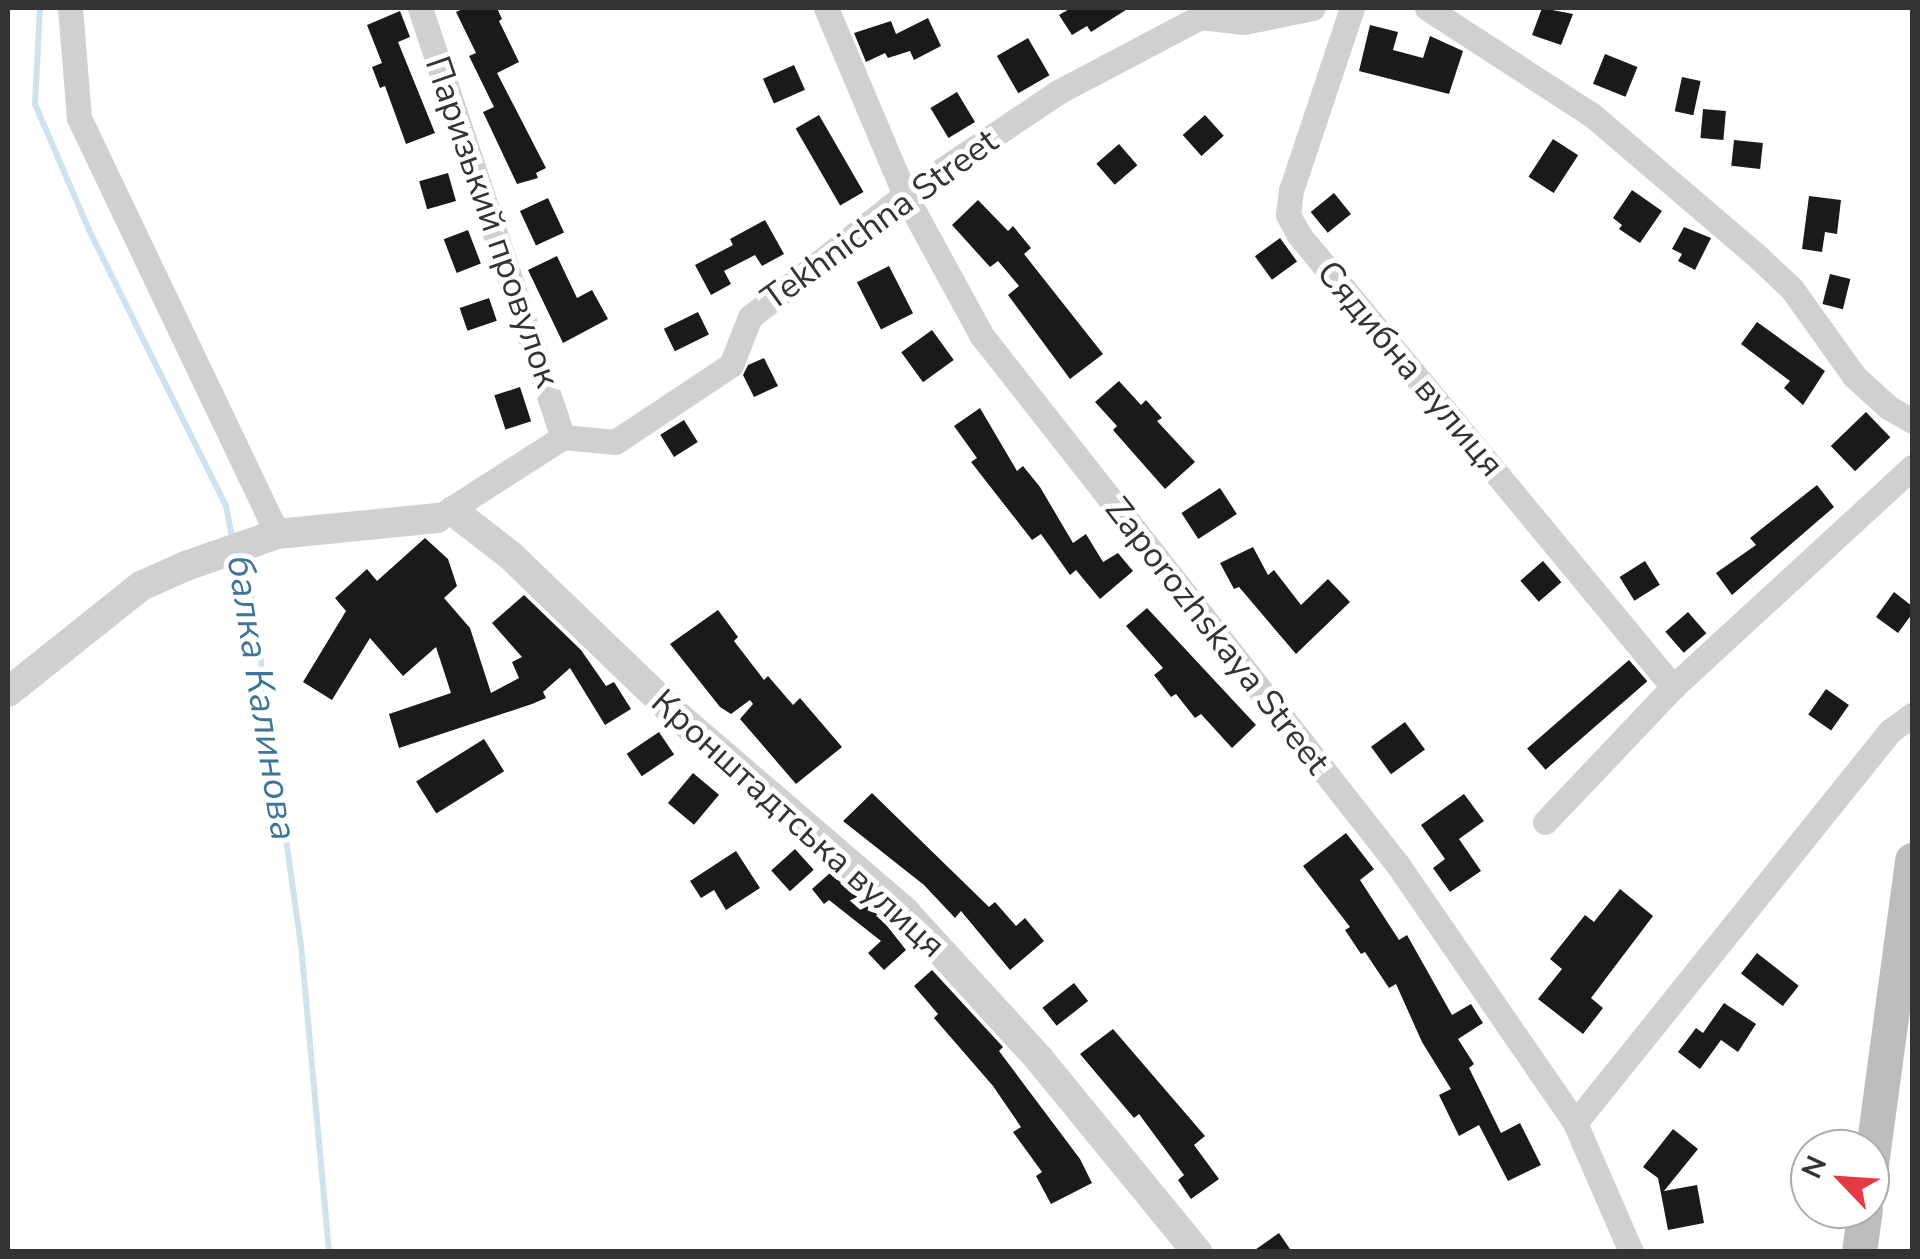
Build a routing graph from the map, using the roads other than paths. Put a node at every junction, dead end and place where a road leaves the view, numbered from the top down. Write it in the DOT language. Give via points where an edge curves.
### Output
graph roads {
  1 [pos="70,8"];
  2 [pos="420,8"];
  3 [pos="826,8"];
  4 [pos="1314,8"];
  5 [pos="1352,8"];
  6 [pos="1427,8"];
  7 [pos="1198,12"];
  8 [pos="904,195"];
  9 [pos="1912,421"];
  10 [pos="563,437"];
  11 [pos="1912,467"];
  12 [pos="445,515"];
  13 [pos="276,534"];
  14 [pos="1674,687"];
  15 [pos="8,692"];
  16 [pos="1912,716"];
  17 [pos="1546,822"];
  18 [pos="1912,860"];
  19 [pos="1910,903"];
  20 [pos="1575,1123"];
  21 [pos="1876,1129"];
  22 [pos="1197,1252"];
  23 [pos="1631,1252"];
  1 -- 13 [label="street" via="79,118"];
  2 -- 10 [label="street, Паризький провулок"];
  3 -- 8 [label="street, Zaporozhskaya Street"];
  4 -- 7 [label="street, Tekhnichna Street" via="1244,22"];
  5 -- 14 [label="street, Сядибна вулиця" via="1288,214"];
  6 -- 9 [label="street" via="1592,115 1758,256 1792,290 1854,376"];
  7 -- 8 [label="street, Tekhnichna Street" via="1058,92"];
  8 -- 10 [label="street, Tekhnichna Street" via="750,316 731,365 615,442"];
  8 -- 20 [label="street, Zaporozhskaya Street" via="982,336 1398,865"];
  10 -- 12 [label="street"];
  11 -- 14 [label="street"];
  12 -- 13 [label="street"];
  12 -- 22 [label="street, Кронштадтська вулиця" via="511,556 674,713 905,912 1040,1060"];
  13 -- 15 [label="street" via="141,586"];
  14 -- 17 [label="street"];
  16 -- 20 [label="street" via="1890,731"];
  18 -- 19 [label="main road"];
  19 -- 21 [label="main road"];
  20 -- 23 [label="street, Zaporozhskaya Street"];
}
